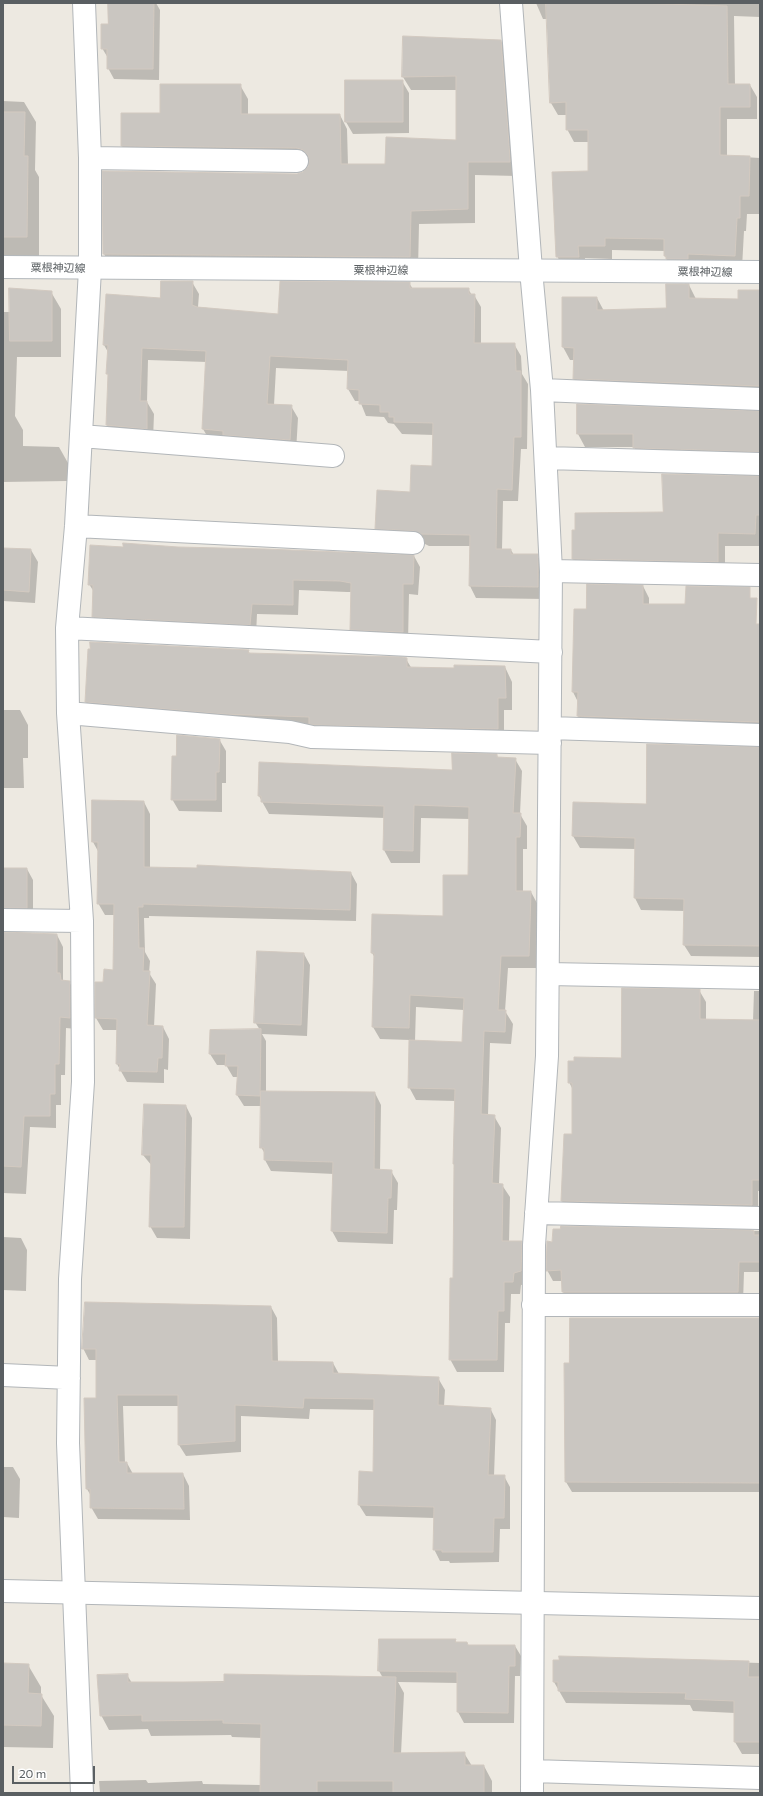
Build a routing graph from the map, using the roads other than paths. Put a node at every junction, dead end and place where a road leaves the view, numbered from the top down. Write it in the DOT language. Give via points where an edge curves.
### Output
graph roads {
  1 [pos="84,3"];
  2 [pos="511,3"];
  3 [pos="90,158"];
  4 [pos="297,161"];
  5 [pos="760,266"];
  6 [pos="3,267"];
  7 [pos="90,269"];
  8 [pos="531,270"];
  9 [pos="760,272"];
  10 [pos="542,390"];
  11 [pos="760,399"];
  12 [pos="81,436"];
  13 [pos="333,456"];
  14 [pos="546,458"];
  15 [pos="760,464"];
  16 [pos="76,526"];
  17 [pos="413,543"];
  18 [pos="551,572"];
  19 [pos="760,575"];
  20 [pos="67,628"];
  21 [pos="551,652"];
  22 [pos="68,713"];
  23 [pos="760,735"];
  24 [pos="550,736"];
  25 [pos="3,920"];
  26 [pos="82,921"];
  27 [pos="548,974"];
  28 [pos="760,978"];
  29 [pos="536,1213"];
  30 [pos="760,1218"];
  31 [pos="533,1305"];
  32 [pos="760,1305"];
  33 [pos="3,1375"];
  34 [pos="69,1378"];
  35 [pos="3,1592"];
  36 [pos="74,1593"];
  37 [pos="533,1601"];
  38 [pos="760,1608"];
  39 [pos="532,1771"];
  40 [pos="760,1778"];
  41 [pos="82,1793"];
  42 [pos="532,1793"];
  1 -- 3 [label="street"];
  2 -- 8 [label="street"];
  3 -- 4 [label="street"];
  3 -- 7 [label="street"];
  5 -- 9 [label="street"];
  6 -- 7 [label="street, 粟根神辺線"];
  7 -- 8 [label="street, 粟根神辺線"];
  7 -- 12 [label="street"];
  8 -- 9 [label="street, 粟根神辺線"];
  8 -- 10 [label="street"];
  10 -- 11 [label="street"];
  10 -- 14 [label="street"];
  12 -- 13 [label="street"];
  12 -- 16 [label="street"];
  14 -- 15 [label="street"];
  14 -- 18 [label="street"];
  16 -- 17 [label="street"];
  16 -- 20 [label="street"];
  18 -- 19 [label="street"];
  18 -- 21 [label="street"];
  20 -- 21 [label="street"];
  20 -- 22 [label="street"];
  21 -- 24 [label="street"];
  22 -- 24 [label="street" via="290,732 312,737"];
  22 -- 26 [label="street"];
  23 -- 24 [label="street"];
  24 -- 27 [label="street"];
  25 -- 26 [label="street"];
  26 -- 34 [label="street" via="83,1082 70,1279"];
  27 -- 28 [label="street"];
  27 -- 29 [label="street" via="547,1056"];
  29 -- 30 [label="street"];
  29 -- 31 [label="street"];
  31 -- 32 [label="street"];
  31 -- 37 [label="street"];
  33 -- 34 [label="street"];
  34 -- 36 [label="street" via="68,1443"];
  35 -- 36 [label="street"];
  36 -- 37 [label="street"];
  36 -- 41 [label="street"];
  37 -- 38 [label="street"];
  37 -- 39 [label="street"];
  39 -- 40 [label="street"];
  39 -- 42 [label="street"];
}
